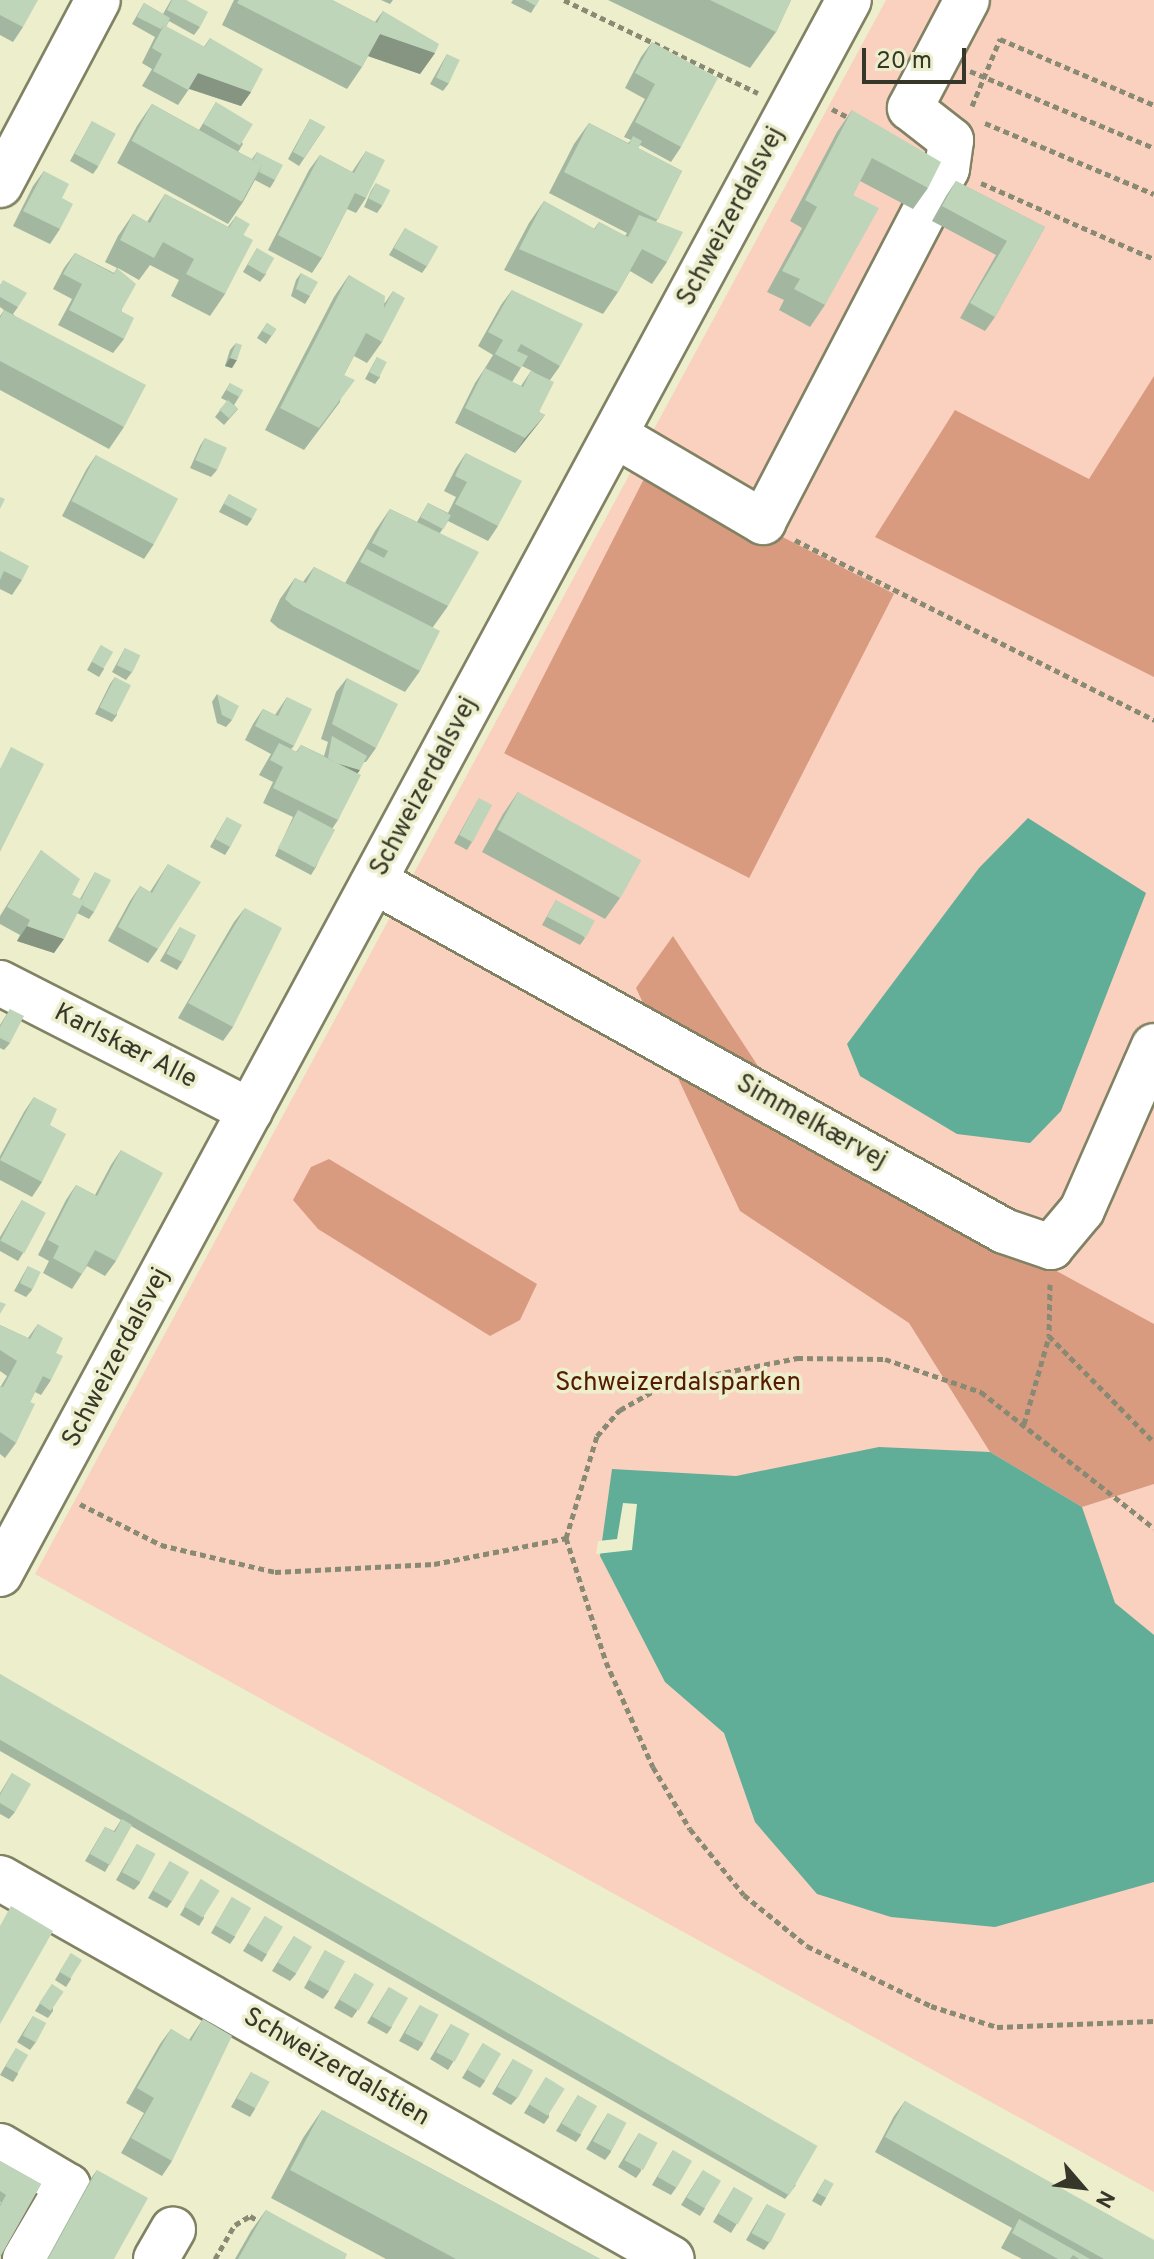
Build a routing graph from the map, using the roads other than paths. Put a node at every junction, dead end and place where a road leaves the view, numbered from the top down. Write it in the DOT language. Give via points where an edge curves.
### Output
graph roads {
  1 [pos="98,0"];
  2 [pos="849,0"];
  3 [pos="967,0"];
  4 [pos="0,185"];
  5 [pos="615,435"];
  6 [pos="374,881"];
  7 [pos="0,983"];
  8 [pos="1154,1046"];
  9 [pos="250,1111"];
  10 [pos="0,1574"];
  11 [pos="0,1878"];
  12 [pos="0,2146"];
  13 [pos="25,2259"];
  14 [pos="672,2259"];
  1 -- 4 [label="street"];
  2 -- 5 [label="street, Schweizerdalsvej"];
  3 -- 5 [label="street" via="910,108 951,140 947,169 763,522"];
  5 -- 6 [label="street, Schweizerdalsvej"];
  6 -- 8 [label="street, Simmelkærvej" via="1004,1231 1051,1247 1082,1210"];
  6 -- 9 [label="street, Schweizerdalsvej"];
  7 -- 9 [label="street, Karlskær Alle"];
  9 -- 10 [label="street, Schweizerdalsvej"];
  11 -- 14 [label="street, Schweizerdalstien"];
  12 -- 13 [label="street" via="68,2186"];
}
